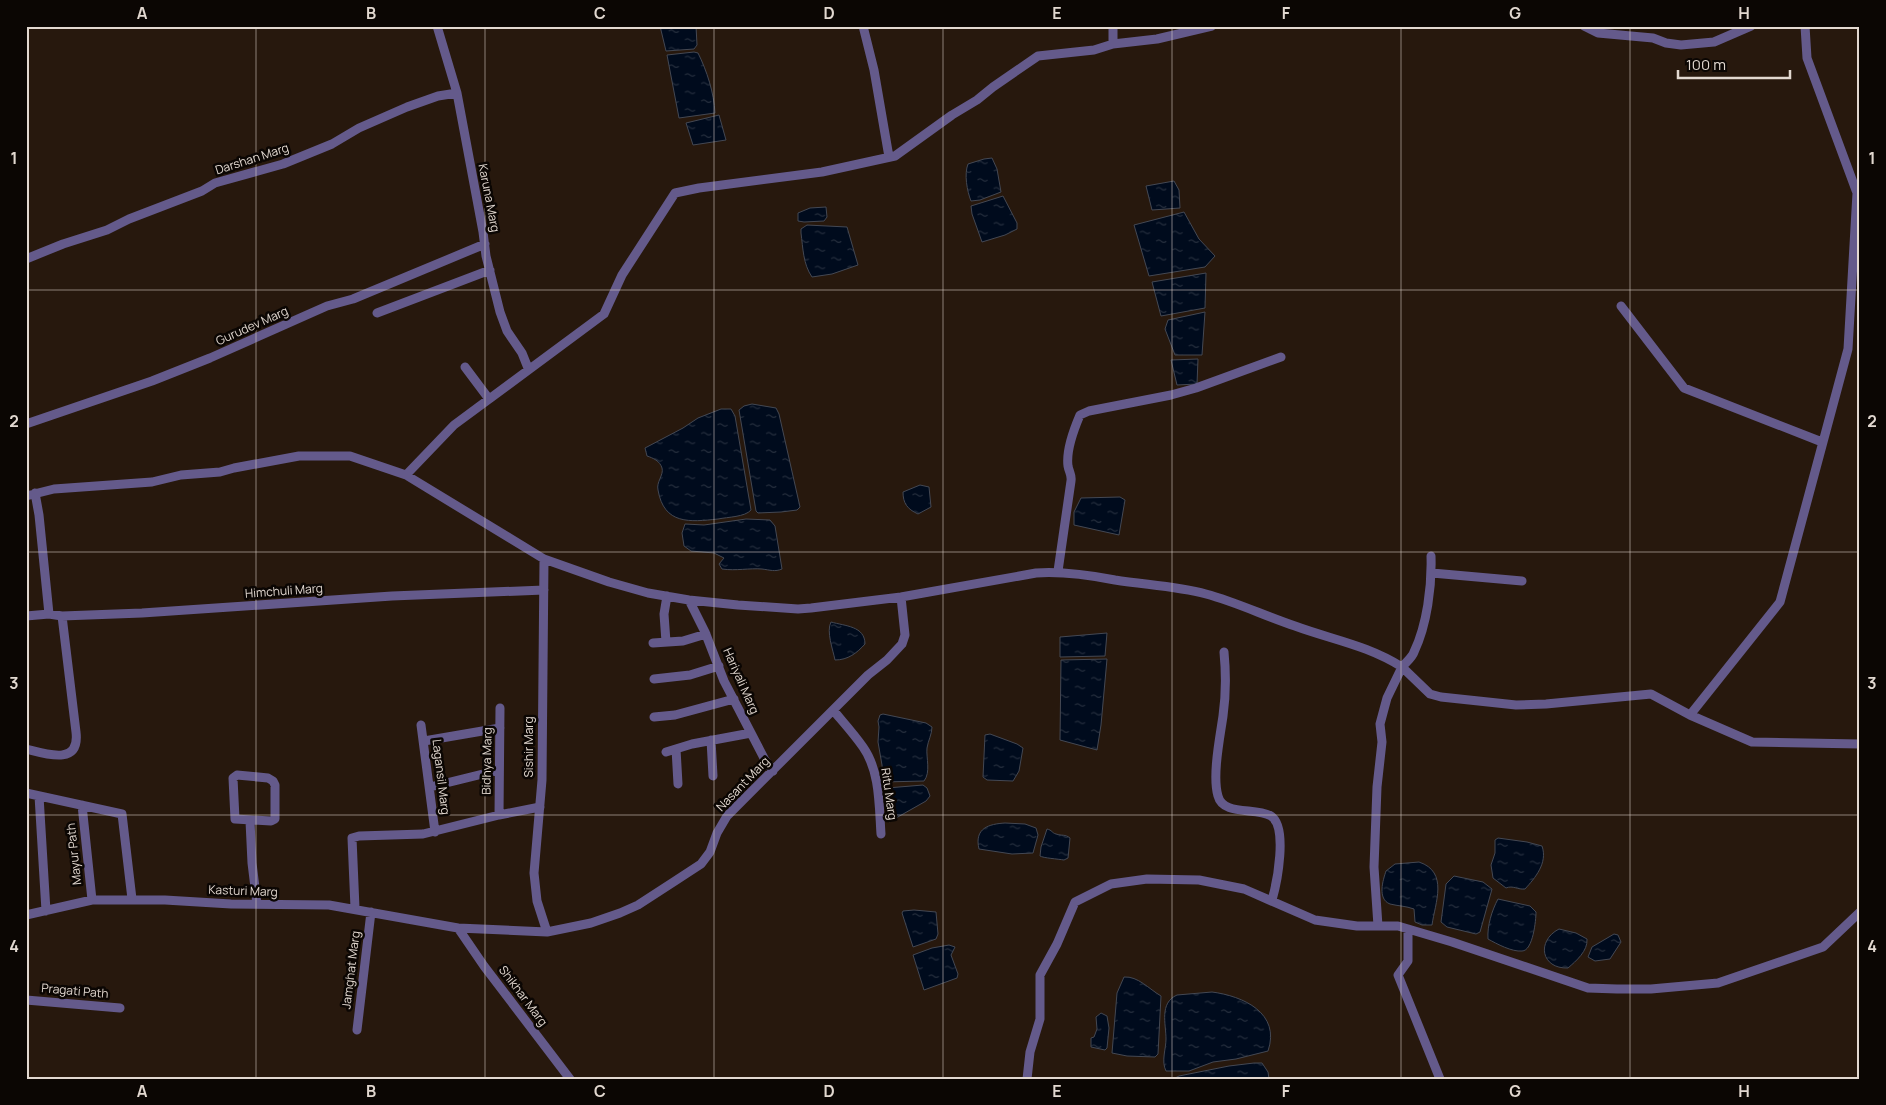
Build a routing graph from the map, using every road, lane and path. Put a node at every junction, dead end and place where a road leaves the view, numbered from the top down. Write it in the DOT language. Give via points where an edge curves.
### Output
graph roads {
  1 [pos="437,26"];
  2 [pos="863,26"];
  3 [pos="1113,26"];
  4 [pos="1212,26"];
  5 [pos="1584,26"];
  6 [pos="1751,26"];
  7 [pos="1805,26"];
  8 [pos="1731,30"];
  9 [pos="1113,44"];
  10 [pos="457,93"];
  11 [pos="889,157"];
  12 [pos="485,244"];
  13 [pos="26,260"];
  14 [pos="490,270"];
  15 [pos="1621,306"];
  16 [pos="377,313"];
  17 [pos="1281,357"];
  18 [pos="465,367"];
  19 [pos="528,368"];
  20 [pos="489,399"];
  21 [pos="26,424"];
  22 [pos="1822,442"];
  23 [pos="406,475"];
  24 [pos="30,495"];
  25 [pos="1431,556"];
  26 [pos="544,559"];
  27 [pos="1058,571"];
  28 [pos="1432,573"];
  29 [pos="1522,581"];
  30 [pos="544,590"];
  31 [pos="667,596"];
  32 [pos="901,597"];
  33 [pos="689,600"];
  34 [pos="49,614"];
  35 [pos="26,616"];
  36 [pos="62,616"];
  37 [pos="706,634"];
  38 [pos="666,642"];
  39 [pos="653,643"];
  40 [pos="1224,652"];
  41 [pos="719,666"];
  42 [pos="1402,667"];
  43 [pos="654,679"];
  44 [pos="734,700"];
  45 [pos="500,708"];
  46 [pos="833,710"];
  47 [pos="1690,715"];
  48 [pos="654,716"];
  49 [pos="422,725"];
  50 [pos="500,728"];
  51 [pos="751,733"];
  52 [pos="711,740"];
  53 [pos="424,741"];
  54 [pos="1860,744"];
  55 [pos="26,749"];
  56 [pos="676,749"];
  57 [pos="666,752"];
  58 [pos="499,770"];
  59 [pos="773,771"];
  60 [pos="714,776"];
  61 [pos="678,784"];
  62 [pos="430,787"];
  63 [pos="26,793"];
  64 [pos="39,796"];
  65 [pos="82,805"];
  66 [pos="540,807"];
  67 [pos="499,815"];
  68 [pos="250,821"];
  69 [pos="435,832"];
  70 [pos="882,834"];
  71 [pos="132,899"];
  72 [pos="92,900"];
  73 [pos="1272,900"];
  74 [pos="257,904"];
  75 [pos="355,908"];
  76 [pos="46,911"];
  77 [pos="371,912"];
  78 [pos="1860,912"];
  79 [pos="26,914"];
  80 [pos="1378,926"];
  81 [pos="458,928"];
  82 [pos="1408,929"];
  83 [pos="547,932"];
  84 [pos="26,1000"];
  85 [pos="120,1008"];
  86 [pos="357,1030"];
  87 [pos="570,1079"];
  88 [pos="1026,1079"];
  89 [pos="1440,1079"];
  1 -- 10 [label="street, Karuna Marg"];
  2 -- 11 [label="street"];
  3 -- 9 [label="street"];
  4 -- 9 [label="street" via="1157,39"];
  5 -- 8 [label="street" via="1598,33 1653,38 1682,45 1714,42"];
  6 -- 8 [label="street"];
  7 -- 22 [label="street" via="1807,58 1857,193 1848,349"];
  9 -- 11 [label="street" via="1094,50 1038,56 978,100"];
  10 -- 12 [label="street, Karuna Marg"];
  10 -- 13 [label="street, Darshan Marg" via="408,107 283,164 215,183 202,191"];
  11 -- 19 [label="street" via="822,172 675,193 622,275 604,314"];
  12 -- 14 [label="street, Karuna Marg"];
  12 -- 21 [label="street, Gurudev Marg" via="353,299 327,306 210,358"];
  14 -- 16 [label="street"];
  14 -- 19 [label="street, Karuna Marg" via="507,331"];
  15 -- 22 [label="street" via="1684,388"];
  17 -- 27 [label="street" via="1196,388 1080,415 1070,450 1068,466 1072,475"];
  18 -- 20 [label="street"];
  19 -- 20 [label="street"];
  20 -- 23 [label="street" via="454,425"];
  22 -- 47 [label="street" via="1780,602"];
  23 -- 24 [label="street" via="350,456 300,456 152,482 54,489"];
  23 -- 26 [label="street"];
  24 -- 34 [label="street" via="39,515"];
  25 -- 28 [label="street"];
  26 -- 30 [label="street, Sishir Marg"];
  26 -- 31 [label="street" via="610,582"];
  27 -- 32 [label="street"];
  27 -- 42 [label="street" via="1146,582 1205,594 1354,644"];
  28 -- 29 [label="street"];
  28 -- 42 [label="street" via="1426,612 1414,653"];
  30 -- 36 [label="street, Himchuli Marg"];
  30 -- 66 [label="street, Sishir Marg"];
  31 -- 33 [label="street"];
  31 -- 38 [label="street" via="664,614"];
  32 -- 33 [label="street" via="798,608"];
  32 -- 46 [label="street, Nasant Marg" via="905,635 902,644"];
  33 -- 37 [label="street, Hariyali Marg"];
  34 -- 35 [label="street, Himchuli Marg"];
  34 -- 36 [label="street, Himchuli Marg"];
  36 -- 55 [label="street" via="76,745 70,753 62,756"];
  37 -- 38 [label="street"];
  37 -- 41 [label="street, Hariyali Marg"];
  38 -- 39 [label="street"];
  40 -- 73 [label="street" via="1218,798 1226,806 1251,810 1276,821 1280,833 1277,884"];
  41 -- 43 [label="street" via="690,676"];
  41 -- 44 [label="street, Hariyali Marg"];
  42 -- 47 [label="street" via="1430,694 1442,697 1516,705 1651,694"];
  42 -- 80 [label="street" via="1387,698 1380,724 1382,742 1374,867"];
  44 -- 48 [label="street" via="675,715"];
  44 -- 51 [label="street, Hariyali Marg"];
  45 -- 50 [label="street, Bidhya Marg"];
  46 -- 59 [label="street, Nasant Marg"];
  46 -- 70 [label="street, Ritu Marg" via="864,748 873,766"];
  47 -- 54 [label="street" via="1752,742"];
  49 -- 53 [label="street, Lagansil Marg"];
  50 -- 53 [label="street"];
  50 -- 58 [label="street, Bidhya Marg"];
  51 -- 52 [label="street"];
  51 -- 59 [label="street, Hariyali Marg"];
  52 -- 56 [label="street"];
  52 -- 60 [label="street"];
  53 -- 62 [label="street, Lagansil Marg"];
  56 -- 57 [label="street"];
  56 -- 61 [label="street"];
  58 -- 62 [label="street"];
  58 -- 67 [label="street, Bidhya Marg"];
  59 -- 83 [label="street, Nasant Marg" via="728,816 701,864 620,914"];
  62 -- 69 [label="street, Lagansil Marg"];
  63 -- 64 [label="street"];
  64 -- 65 [label="street"];
  64 -- 76 [label="street"];
  65 -- 71 [label="street" via="122,814"];
  65 -- 72 [label="street, Mayur Path"];
  66 -- 67 [label="street"];
  66 -- 83 [label="street, Sishir Marg" via="534,873 537,901"];
  67 -- 69 [label="street"];
  68 -- 68 [label="street" via="271,822 275,819 275,785 268,778 237,775 233,778 234,816 238,820"];
  68 -- 74 [label="street"];
  69 -- 75 [label="street" via="352,838"];
  71 -- 72 [label="street, Kasturi Marg"];
  71 -- 74 [label="street, Kasturi Marg"];
  72 -- 76 [label="street, Kasturi Marg"];
  73 -- 80 [label="street" via="1314,920"];
  73 -- 88 [label="street" via="1244,889 1199,880 1147,880 1111,884 1075,902 1040,975 1040,1019"];
  74 -- 75 [label="street, Kasturi Marg"];
  75 -- 77 [label="street, Kasturi Marg"];
  76 -- 79 [label="street, Kasturi Marg"];
  77 -- 81 [label="street, Kasturi Marg"];
  77 -- 86 [label="street, Jamghat Marg"];
  78 -- 82 [label="street" via="1823,947 1718,983 1651,989 1588,988"];
  80 -- 82 [label="street"];
  81 -- 83 [label="street, Nasant Marg"];
  81 -- 87 [label="street, Shikhar Marg"];
  82 -- 89 [label="street" via="1408,961 1398,975"];
  84 -- 85 [label="street, Pragati Path"];
}
